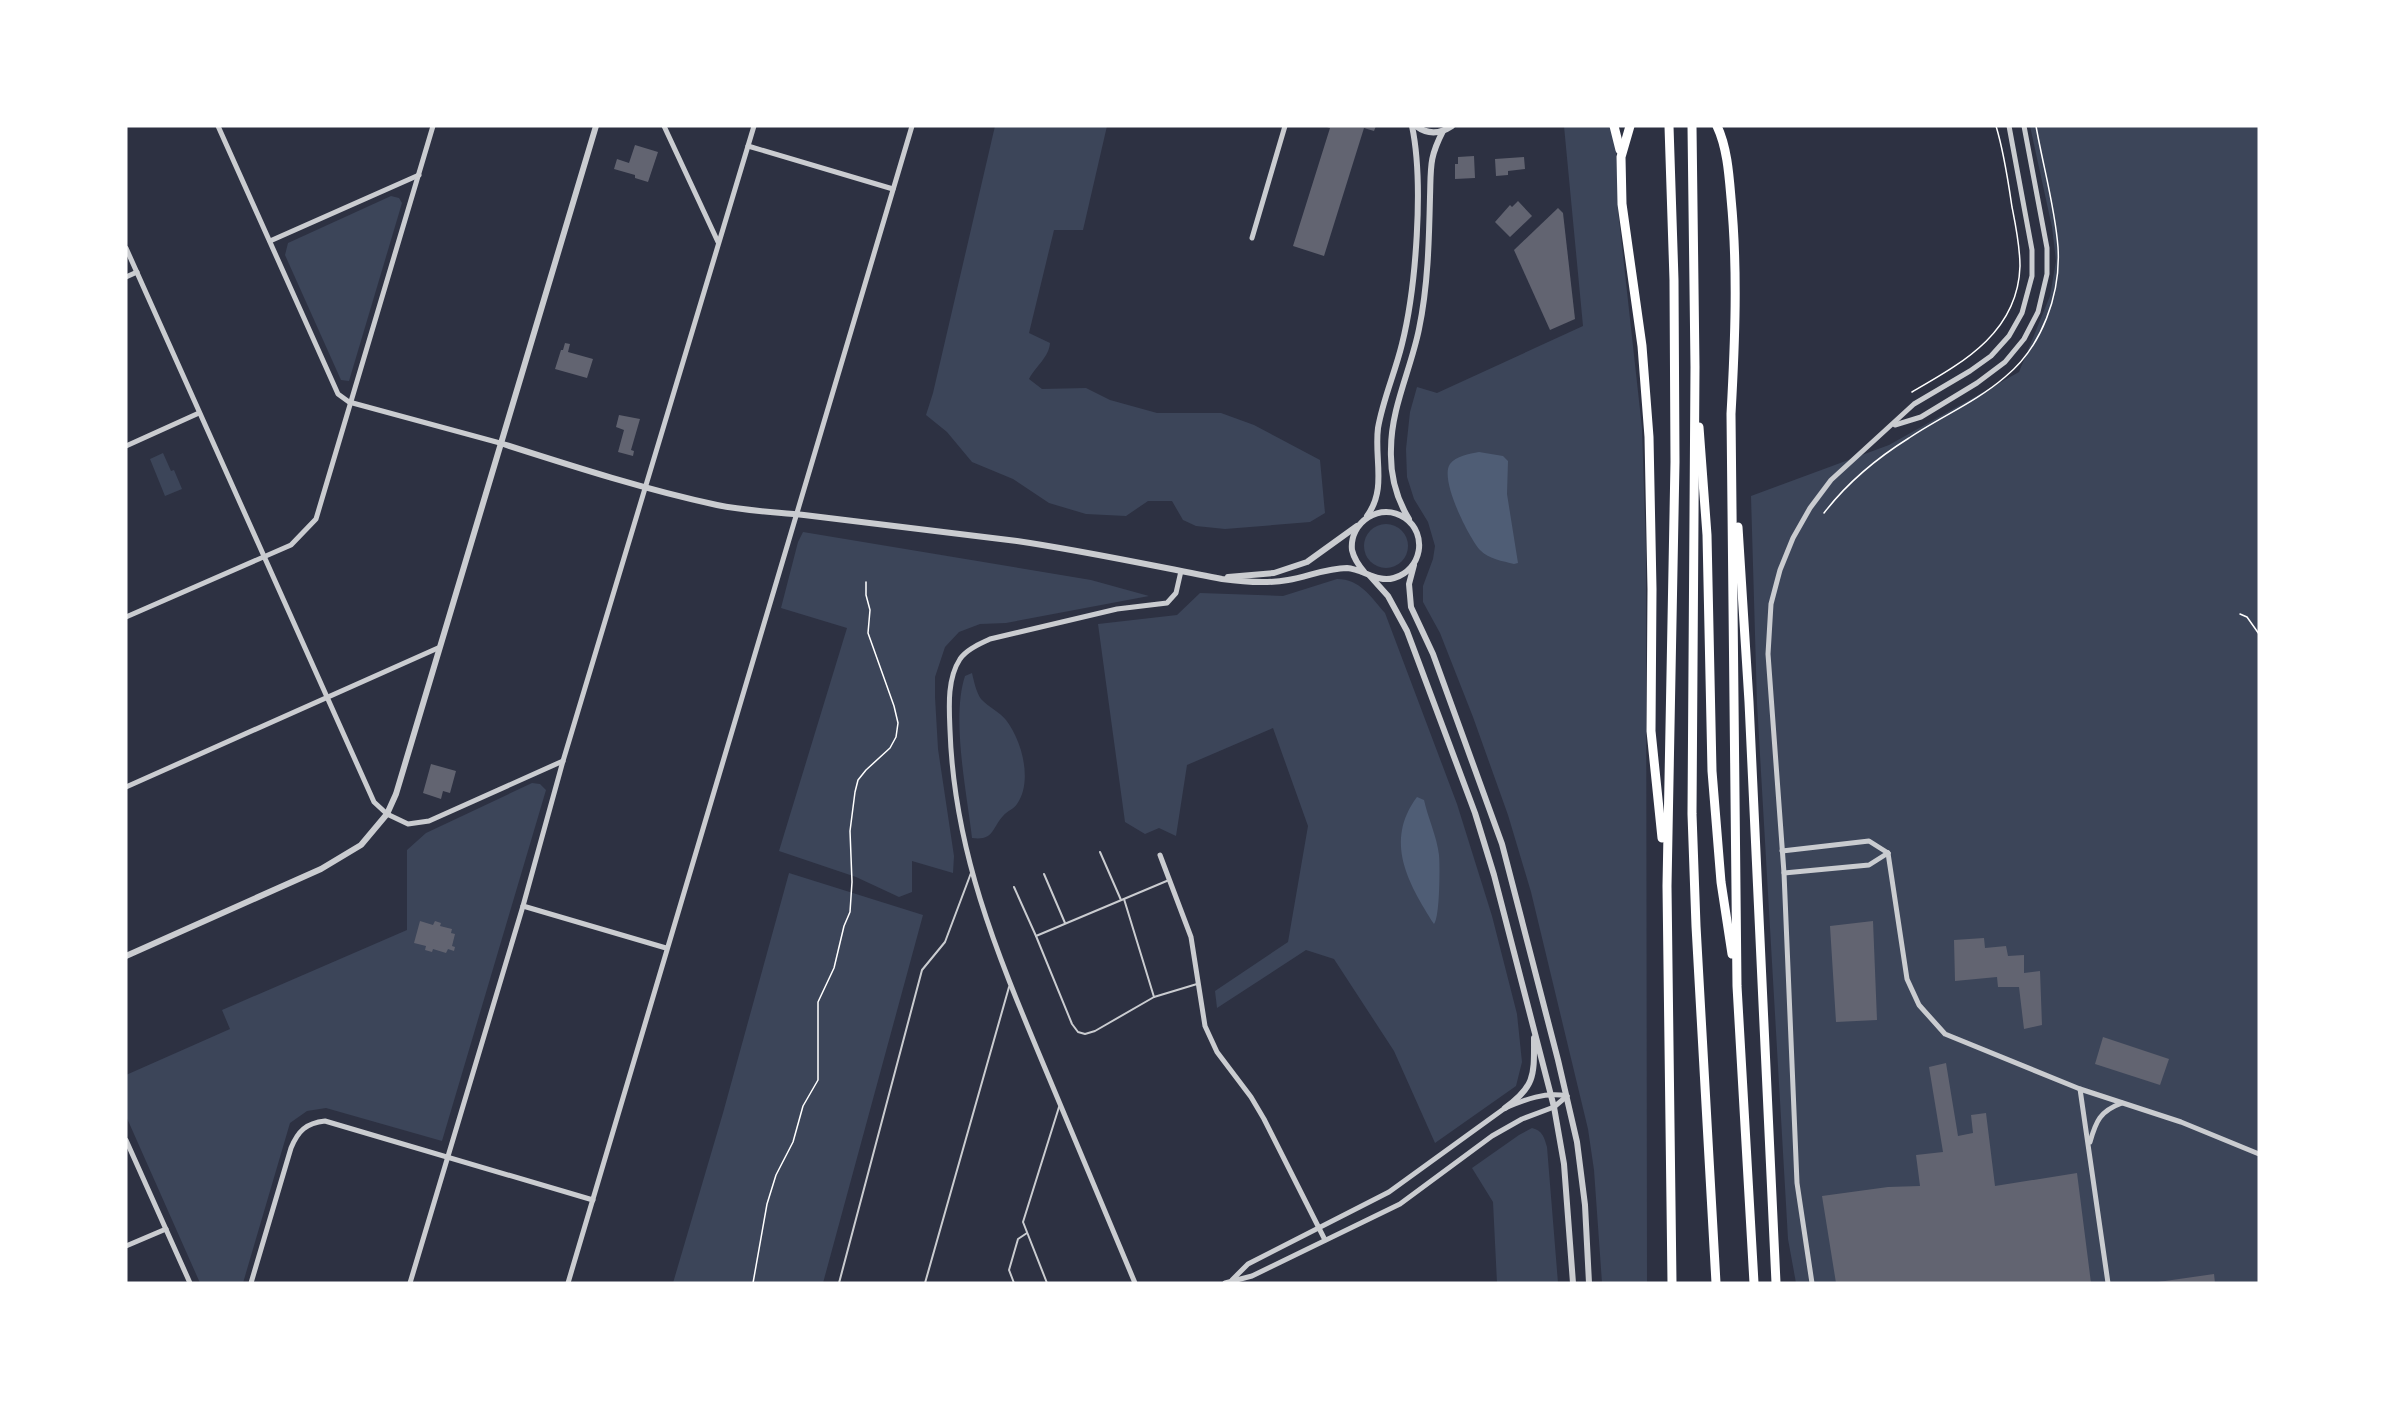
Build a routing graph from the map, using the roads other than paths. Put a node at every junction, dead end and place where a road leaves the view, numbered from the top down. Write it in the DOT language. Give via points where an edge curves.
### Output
graph roads {
  1 [pos="219,126"];
  2 [pos="433,126"];
  3 [pos="596,126"];
  4 [pos="664,126"];
  5 [pos="754,126"];
  6 [pos="912,126"];
  7 [pos="1285,126"];
  8 [pos="1414,126"];
  9 [pos="1452,126"];
  10 [pos="1614,126"];
  11 [pos="1669,126"];
  12 [pos="1692,126"];
  13 [pos="1718,126"];
  14 [pos="2009,126"];
  15 [pos="2024,126"];
  16 [pos="1630,127"];
  17 [pos="1443,131"];
  18 [pos="748,146"];
  19 [pos="1621,157"];
  20 [pos="419,175"];
  21 [pos="893,189"];
  22 [pos="1252,238"];
  23 [pos="270,240"];
  24 [pos="718,242"];
  25 [pos="126,248"];
  26 [pos="137,272"];
  27 [pos="126,277"];
  28 [pos="1695,367"];
  29 [pos="350,402"];
  30 [pos="199,413"];
  31 [pos="1731,414"];
  32 [pos="1893,425"];
  33 [pos="500,443"];
  34 [pos="126,446"];
  35 [pos="647,488"];
  36 [pos="796,514"];
  37 [pos="1363,521"];
  38 [pos="1413,525"];
  39 [pos="264,556"];
  40 [pos="1415,562"];
  41 [pos="1181,571"];
  42 [pos="1366,574"];
  43 [pos="1220,578"];
  44 [pos="126,617"];
  45 [pos="438,648"];
  46 [pos="327,698"];
  47 [pos="563,761"];
  48 [pos="126,787"];
  49 [pos="387,814"];
  50 [pos="1782,851"];
  51 [pos="1100,852"];
  52 [pos="1888,853"];
  53 [pos="1160,855"];
  54 [pos="971,873"];
  55 [pos="1784,873"];
  56 [pos="1044,874"];
  57 [pos="1169,880"];
  58 [pos="1014,886"];
  59 [pos="1667,886"];
  60 [pos="1122,899"];
  61 [pos="524,906"];
  62 [pos="1065,923"];
  63 [pos="1035,936"];
  64 [pos="666,948"];
  65 [pos="126,956"];
  66 [pos="1010,984"];
  67 [pos="1198,984"];
  68 [pos="1737,986"];
  69 [pos="1154,997"];
  70 [pos="1534,1028"];
  71 [pos="2080,1089"];
  72 [pos="1550,1093"];
  73 [pos="1567,1096"];
  74 [pos="2123,1102"];
  75 [pos="1060,1104"];
  76 [pos="1554,1107"];
  77 [pos="1505,1108"];
  78 [pos="126,1140"];
  79 [pos="2089,1146"];
  80 [pos="2259,1154"];
  81 [pos="447,1158"];
  82 [pos="593,1200"];
  83 [pos="1318,1227"];
  84 [pos="166,1229"];
  85 [pos="1027,1233"];
  86 [pos="1324,1240"];
  87 [pos="126,1246"];
  88 [pos="1228,1282"];
  89 [pos="190,1283"];
  90 [pos="251,1283"];
  91 [pos="410,1283"];
  92 [pos="568,1283"];
  93 [pos="839,1283"];
  94 [pos="925,1283"];
  95 [pos="1014,1283"];
  96 [pos="1047,1283"];
  97 [pos="1135,1283"];
  98 [pos="1573,1283"];
  99 [pos="1589,1283"];
  100 [pos="1672,1283"];
  101 [pos="1716,1283"];
  102 [pos="1754,1283"];
  103 [pos="1776,1283"];
  104 [pos="1812,1283"];
  105 [pos="2108,1283"];
  1 -- 23 [label="street"];
  2 -- 20 [label="street"];
  3 -- 33 [label="street"];
  4 -- 24 [label="street"];
  5 -- 18 [label="street"];
  6 -- 21 [label="street"];
  7 -- 22 [label="street"];
  8 -- 17 [label="street" via="1431,133"];
  8 -- 37 [label="street" via="1416,199 1410,307 1379,426 1378,492"];
  9 -- 17 [label="street"];
  10 -- 19 [label="highway"];
  11 -- 59 [label="highway" via="1675,462"];
  12 -- 28 [label="highway"];
  13 -- 31 [label="highway" via="1730,189 1735,252"];
  14 -- 32 [label="street" via="2032,250 2032,276 2024,307 2009,336 1991,356 1914,404"];
  15 -- 32 [label="street" via="2047,248 2046,280 2038,312 2024,339 2005,362 1921,417"];
  16 -- 19 [label="highway"];
  17 -- 38 [label="street" via="1430,163 1427,278 1422,313 1391,447 1396,490"];
  18 -- 21 [label="street"];
  18 -- 24 [label="street"];
  19 -- 59 [label="highway" via="1622,204 1649,427 1651,731"];
  20 -- 23 [label="street"];
  20 -- 29 [label="street"];
  21 -- 36 [label="street"];
  23 -- 29 [label="street" via="338,394"];
  24 -- 35 [label="street"];
  25 -- 26 [label="street"];
  26 -- 27 [label="street"];
  26 -- 30 [label="street"];
  28 -- 68 [label="highway" via="1707,535 1712,771 1721,882"];
  28 -- 101 [label="highway" via="1692,814"];
  29 -- 33 [label="street"];
  29 -- 39 [label="street" via="316,519 291,545"];
  30 -- 34 [label="street"];
  30 -- 39 [label="street"];
  31 -- 68 [label="highway"];
  31 -- 103 [label="highway" via="1749,702"];
  32 -- 50 [label="street" via="1857,454 1820,494 1793,538 1775,587 1768,654"];
  33 -- 35 [label="street"];
  33 -- 45 [label="street"];
  35 -- 36 [label="street" via="720,505"];
  35 -- 47 [label="street"];
  36 -- 41 [label="street" via="1018,542"];
  36 -- 64 [label="street"];
  37 -- 38 [label="street" via="1387,512 1401,515"];
  37 -- 42 [label="street" via="1352,549"];
  37 -- 43 [label="street" via="1307,562 1274,573"];
  38 -- 40 [label="street" via="1420,544"];
  39 -- 44 [label="street"];
  39 -- 46 [label="street"];
  40 -- 42 [label="street" via="1396,578 1380,579"];
  40 -- 73 [label="street" via="1409,584 1411,607 1433,654 1502,844"];
  41 -- 43 [label="street"];
  41 -- 54 [label="street" via="1176,593 1167,603 1117,609 990,639 961,658 951,685 950,750"];
  42 -- 43 [label="street" via="1344,568 1268,582"];
  42 -- 70 [label="street" via="1388,596 1401,618 1459,768 1492,867"];
  45 -- 46 [label="street"];
  45 -- 49 [label="street"];
  46 -- 48 [label="street"];
  46 -- 49 [label="street" via="374,802"];
  47 -- 49 [label="street" via="429,821 408,824"];
  47 -- 61 [label="street"];
  49 -- 65 [label="street" via="361,845 321,869"];
  50 -- 52 [label="street" via="1869,841"];
  50 -- 55 [label="street"];
  51 -- 60 [label="lane"];
  52 -- 55 [label="street" via="1869,865"];
  52 -- 71 [label="street" via="1907,980 1932,1022 1967,1045"];
  53 -- 57 [label="street"];
  54 -- 66 [label="street"];
  54 -- 93 [label="lane" via="945,942 922,970"];
  55 -- 104 [label="street" via="1797,1183"];
  56 -- 62 [label="lane"];
  57 -- 60 [label="lane"];
  57 -- 67 [label="street" via="1191,937"];
  58 -- 63 [label="lane"];
  59 -- 100 [label="highway"];
  60 -- 62 [label="lane"];
  60 -- 69 [label="lane"];
  61 -- 64 [label="street"];
  61 -- 81 [label="street"];
  62 -- 63 [label="lane"];
  63 -- 69 [label="lane" via="1078,1032 1095,1030"];
  64 -- 82 [label="street"];
  66 -- 75 [label="street"];
  66 -- 94 [label="lane"];
  67 -- 69 [label="lane"];
  67 -- 83 [label="street" via="1205,1026 1217,1052 1260,1112"];
  68 -- 102 [label="highway"];
  70 -- 72 [label="street"];
  70 -- 77 [label="street" via="1530,1084 1522,1096"];
  71 -- 74 [label="street"];
  71 -- 79 [label="street"];
  72 -- 73 [label="street"];
  72 -- 76 [label="street"];
  72 -- 77 [label="street"];
  73 -- 76 [label="street"];
  73 -- 99 [label="street" via="1585,1205"];
  74 -- 79 [label="street" via="2110,1107 2096,1121"];
  74 -- 80 [label="street"];
  75 -- 85 [label="lane" via="1023,1222"];
  75 -- 97 [label="street"];
  76 -- 86 [label="street" via="1506,1127 1400,1204"];
  76 -- 98 [label="street" via="1564,1164"];
  77 -- 83 [label="street" via="1389,1192"];
  78 -- 84 [label="street"];
  79 -- 105 [label="street"];
  81 -- 82 [label="street"];
  81 -- 90 [label="street" via="325,1121 309,1124 298,1132 291,1148"];
  81 -- 91 [label="street"];
  82 -- 92 [label="street"];
  83 -- 86 [label="street"];
  83 -- 88 [label="street" via="1248,1264"];
  84 -- 87 [label="street"];
  84 -- 89 [label="street"];
  85 -- 95 [label="lane" via="1018,1239 1009,1270"];
  85 -- 96 [label="lane"];
  86 -- 88 [label="street" via="1252,1276"];
}
